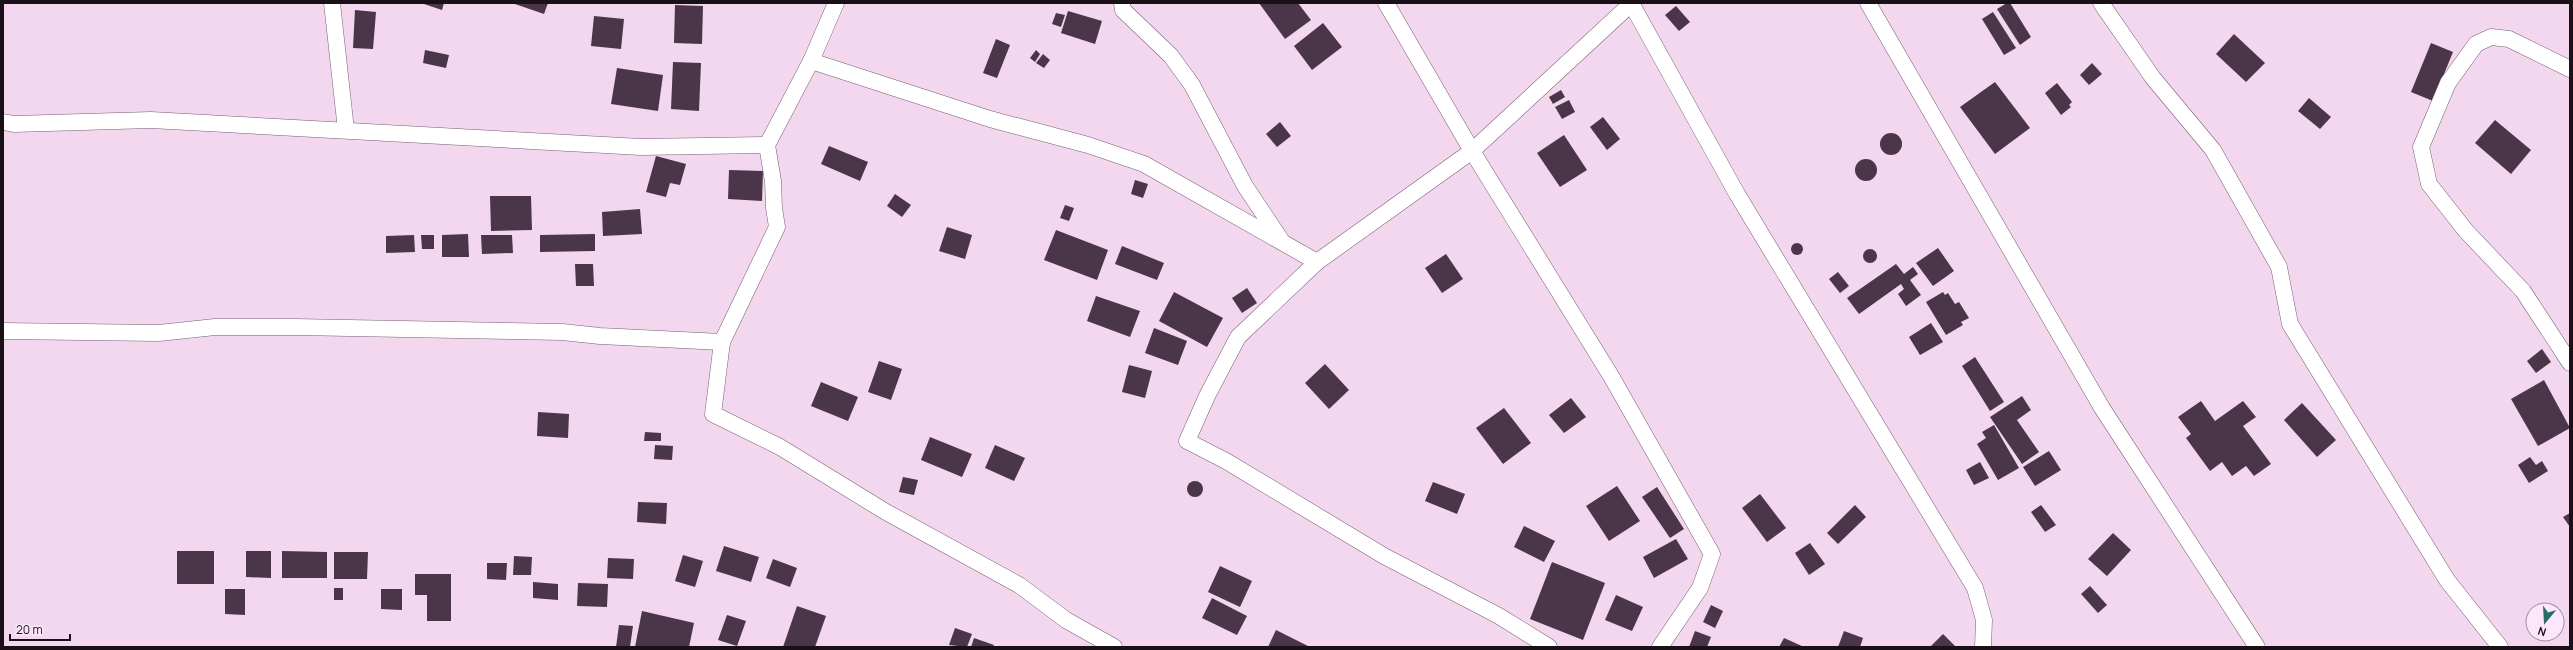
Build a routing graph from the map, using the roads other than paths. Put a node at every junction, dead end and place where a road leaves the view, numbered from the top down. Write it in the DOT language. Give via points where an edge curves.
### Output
graph roads {
  1 [pos="332,3"];
  2 [pos="836,3"];
  3 [pos="1122,3"];
  4 [pos="1386,3"];
  5 [pos="1631,3"];
  6 [pos="1868,3"];
  7 [pos="2101,3"];
  8 [pos="811,61"];
  9 [pos="2570,68"];
  10 [pos="3,122"];
  11 [pos="346,130"];
  12 [pos="767,145"];
  13 [pos="1472,151"];
  14 [pos="1284,244"];
  15 [pos="1317,262"];
  16 [pos="3,331"];
  17 [pos="722,342"];
  18 [pos="2570,363"];
  19 [pos="1114,647"];
  20 [pos="1549,647"];
  21 [pos="1660,647"];
  22 [pos="1983,647"];
  23 [pos="2257,647"];
  24 [pos="2500,647"];
  1 -- 11 [label="street"];
  2 -- 8 [label="street"];
  3 -- 14 [label="street" via="1123,10 1171,56 1192,85 1245,186"];
  4 -- 13 [label="street"];
  5 -- 13 [label="street"];
  5 -- 22 [label="street" via="1737,194 1976,588 1984,620"];
  6 -- 23 [label="street" via="2102,408"];
  7 -- 24 [label="street" via="2153,78 2213,150 2279,267 2290,324 2447,580"];
  8 -- 12 [label="street"];
  8 -- 14 [label="street" via="990,119 1088,145 1144,164"];
  9 -- 18 [label="street" via="2509,39 2491,37 2476,44 2448,83 2421,147 2429,184 2466,231 2523,290"];
  10 -- 11 [label="street" via="14,124 151,120"];
  11 -- 12 [label="street" via="641,147"];
  12 -- 17 [label="street" via="777,227"];
  13 -- 15 [label="street"];
  13 -- 21 [label="street" via="1611,376 1712,554 1700,588"];
  14 -- 15 [label="street"];
  15 -- 20 [label="street" via="1238,337 1187,441 1226,461 1384,556 1499,616"];
  16 -- 17 [label="street" via="159,333 215,327 303,327 562,332"];
  17 -- 19 [label="street" via="713,414 780,447 886,512 1019,585 1066,620"];
}
